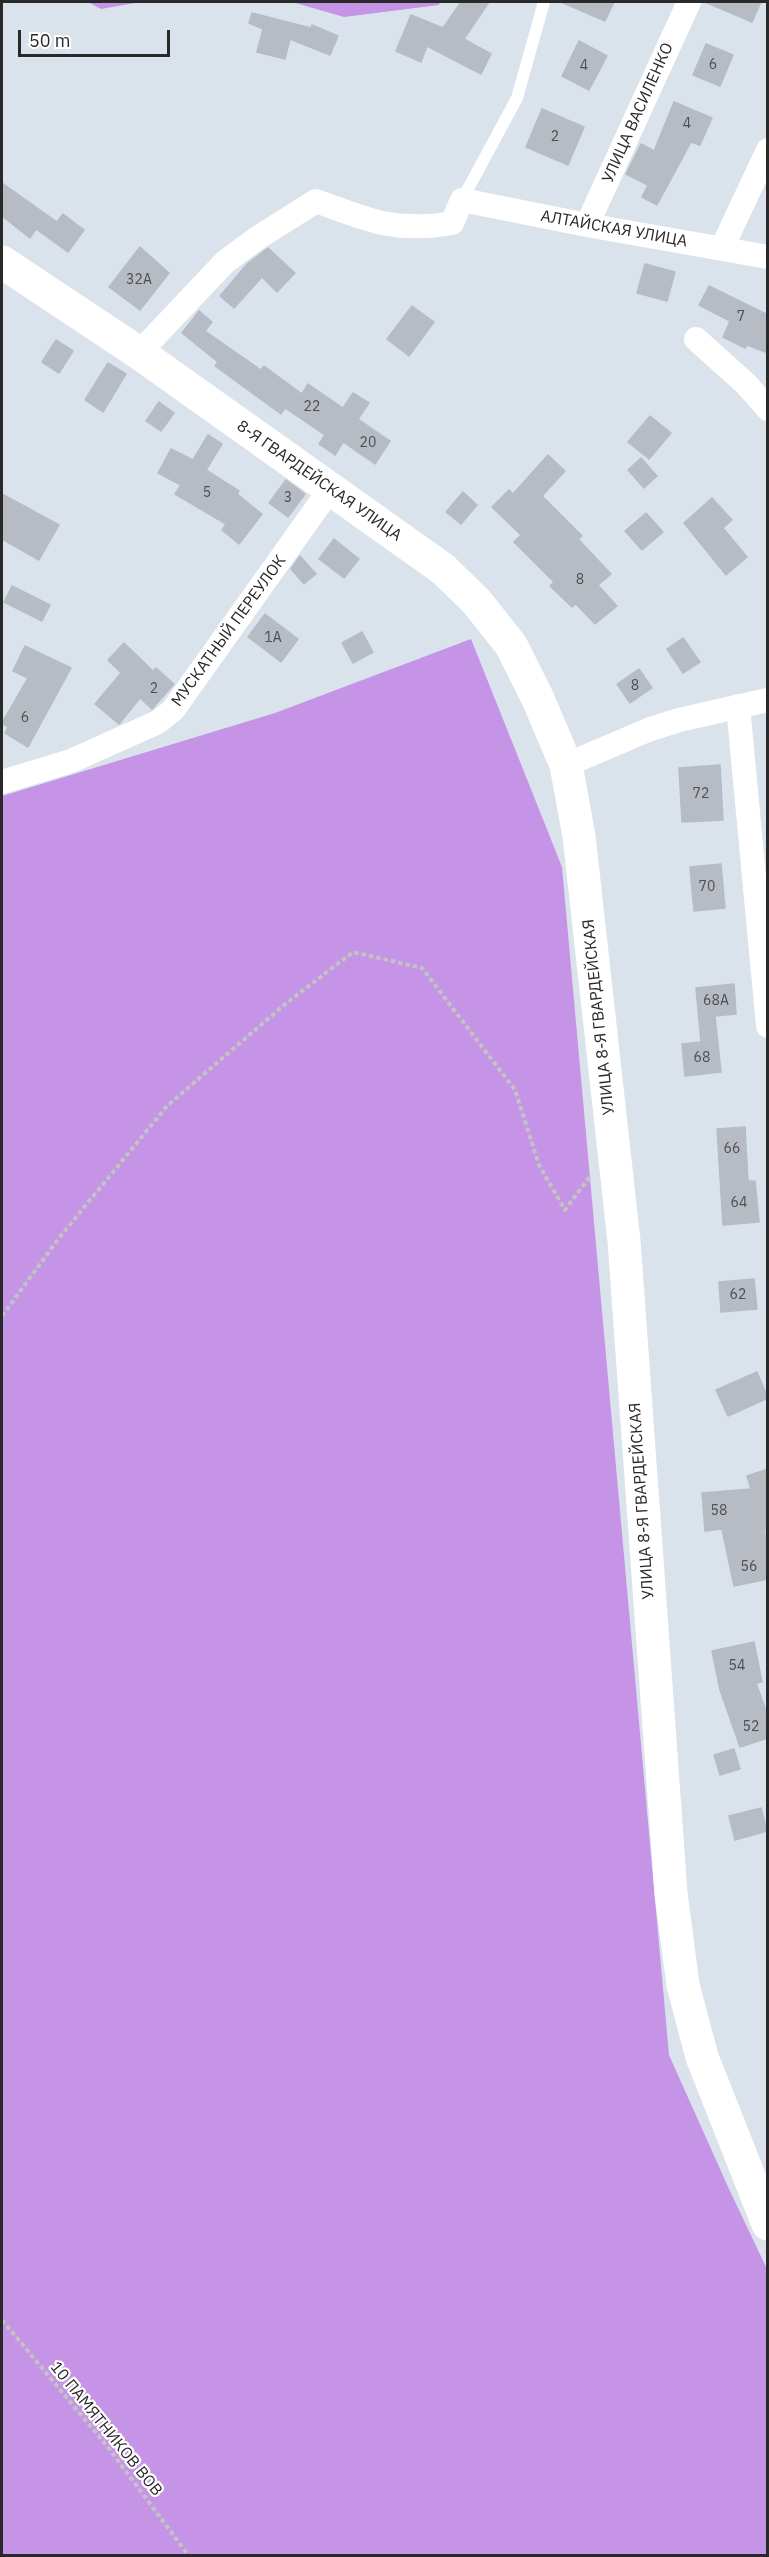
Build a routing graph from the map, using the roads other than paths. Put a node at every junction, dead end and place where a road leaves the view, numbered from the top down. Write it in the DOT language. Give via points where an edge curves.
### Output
graph roads {
  1 [pos="544,2"];
  2 [pos="689,2"];
  3 [pos="768,150"];
  4 [pos="462,200"];
  5 [pos="587,225"];
  6 [pos="722,248"];
  7 [pos="768,257"];
  8 [pos="2,262"];
  9 [pos="696,339"];
  10 [pos="139,353"];
  11 [pos="768,409"];
  12 [pos="331,488"];
  13 [pos="768,700"];
  14 [pos="738,706"];
  15 [pos="566,765"];
  16 [pos="2,782"];
  17 [pos="768,1026"];
  18 [pos="768,2224"];
  1 -- 4 [label="lane" via="517,98"];
  2 -- 5 [label="street, УЛИЦА ВАСИЛЕНКО"];
  3 -- 6 [label="street"];
  4 -- 5 [label="street, АЛТАЙСКАЯ УЛИЦА"];
  4 -- 10 [label="street" via="452,223 405,228 380,224 316,201 225,262"];
  5 -- 6 [label="street, АЛТАЙСКАЯ УЛИЦА"];
  6 -- 7 [label="street, АЛТАЙСКАЯ УЛИЦА"];
  8 -- 10 [label="street, 8-Я ГВАРДЕЙСКАЯ УЛИЦА"];
  9 -- 11 [label="street"];
  10 -- 12 [label="street, 8-Я ГВАРДЕЙСКАЯ УЛИЦА"];
  12 -- 15 [label="street, 8-Я ГВАРДЕЙСКАЯ УЛИЦА" via="443,569 476,601 511,645"];
  12 -- 16 [label="street, МУСКАТНЫЙ ПЕРЕУЛОК" via="173,710 158,722 71,761"];
  13 -- 14 [label="street"];
  14 -- 15 [label="street" via="648,730"];
  14 -- 17 [label="street"];
  15 -- 18 [label="street, УЛИЦА 8-Я ГВАРДЕЙСКАЯ" via="579,836 624,1241 670,1893 681,1973 702,2057"];
}
